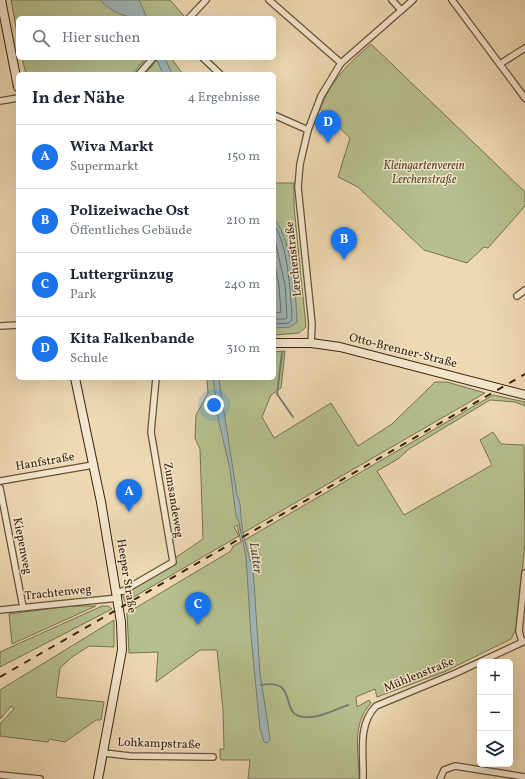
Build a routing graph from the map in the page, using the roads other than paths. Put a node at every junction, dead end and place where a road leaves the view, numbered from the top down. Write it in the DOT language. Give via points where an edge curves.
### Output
graph roads {
  1 [pos="1,0"];
  2 [pos="206,0"];
  3 [pos="269,0"];
  4 [pos="392,0"];
  5 [pos="413,0"];
  6 [pos="452,0"];
  7 [pos="401,10"];
  8 [pos="191,16"];
  9 [pos="525,48"];
  10 [pos="150,60"];
  11 [pos="205,60"];
  12 [pos="341,63"];
  13 [pos="500,64"];
  14 [pos="141,72"];
  15 [pos="218,72"];
  16 [pos="16,77"];
  17 [pos="16,98"];
  18 [pos="525,98"];
  19 [pos="0,101"];
  20 [pos="276,116"];
  21 [pos="308,130"];
  22 [pos="525,290"];
  23 [pos="517,296"];
  24 [pos="16,325"];
  25 [pos="0,326"];
  26 [pos="276,343"];
  27 [pos="311,343"];
  28 [pos="75,380"];
  29 [pos="156,380"];
  30 [pos="525,395"];
  31 [pos="93,465"];
  32 [pos="0,481"];
  33 [pos="0,488"];
  34 [pos="525,573"];
  35 [pos="118,595"];
  36 [pos="23,607"];
  37 [pos="0,610"];
  38 [pos="523,641"];
  39 [pos="104,752"];
  40 [pos="213,757"];
  41 [pos="0,775"];
  42 [pos="525,777"];
  43 [pos="40,779"];
  44 [pos="98,779"];
  45 [pos="364,779"];
  46 [pos="440,779"];
  1 -- 16 [label="main road"];
  2 -- 8 [label="street"];
  3 -- 12 [label="street"];
  4 -- 7 [label="street"];
  5 -- 7 [label="street, Lerchenstraße"];
  6 -- 13 [label="street"];
  7 -- 12 [label="street, Lerchenstraße"];
  9 -- 13 [label="street"];
  10 -- 14 [label="street"];
  11 -- 15 [label="street"];
  12 -- 21 [label="street, Lerchenstraße" via="321,96"];
  13 -- 18 [label="street"];
  17 -- 19 [label="street"];
  20 -- 21 [label="street"];
  21 -- 27 [label="street, Lerchenstraße" via="300,164 298,187 312,324"];
  22 -- 23 [label="street"];
  24 -- 25 [label="street"];
  26 -- 27 [label="main road, Otto-Brenner-Straße"];
  27 -- 30 [label="main road, Otto-Brenner-Straße" via="340,347"];
  28 -- 31 [label="main road, Heeper Straße"];
  29 -- 35 [label="street, Zumsandeweg" via="151,432 173,562"];
  31 -- 32 [label="street, Hanfstraße"];
  31 -- 35 [label="main road, Heeper Straße"];
  33 -- 36 [label="street, Kiepenweg"];
  34 -- 38 [label="street, Mühlenstraße" via="519,631"];
  35 -- 36 [label="street, Trachtenweg"];
  35 -- 39 [label="main road, Heeper Straße" via="122,649"];
  36 -- 37 [label="street, Trachtenweg"];
  38 -- 45 [label="street, Mühlenstraße" via="456,673 376,706 368,716 364,728"];
  39 -- 40 [label="street, Lohkampstraße" via="130,756"];
  39 -- 44 [label="main road, Heeper Straße"];
  41 -- 43 [label="street"];
  42 -- 46 [label="street" via="455,766 444,770"];
}
